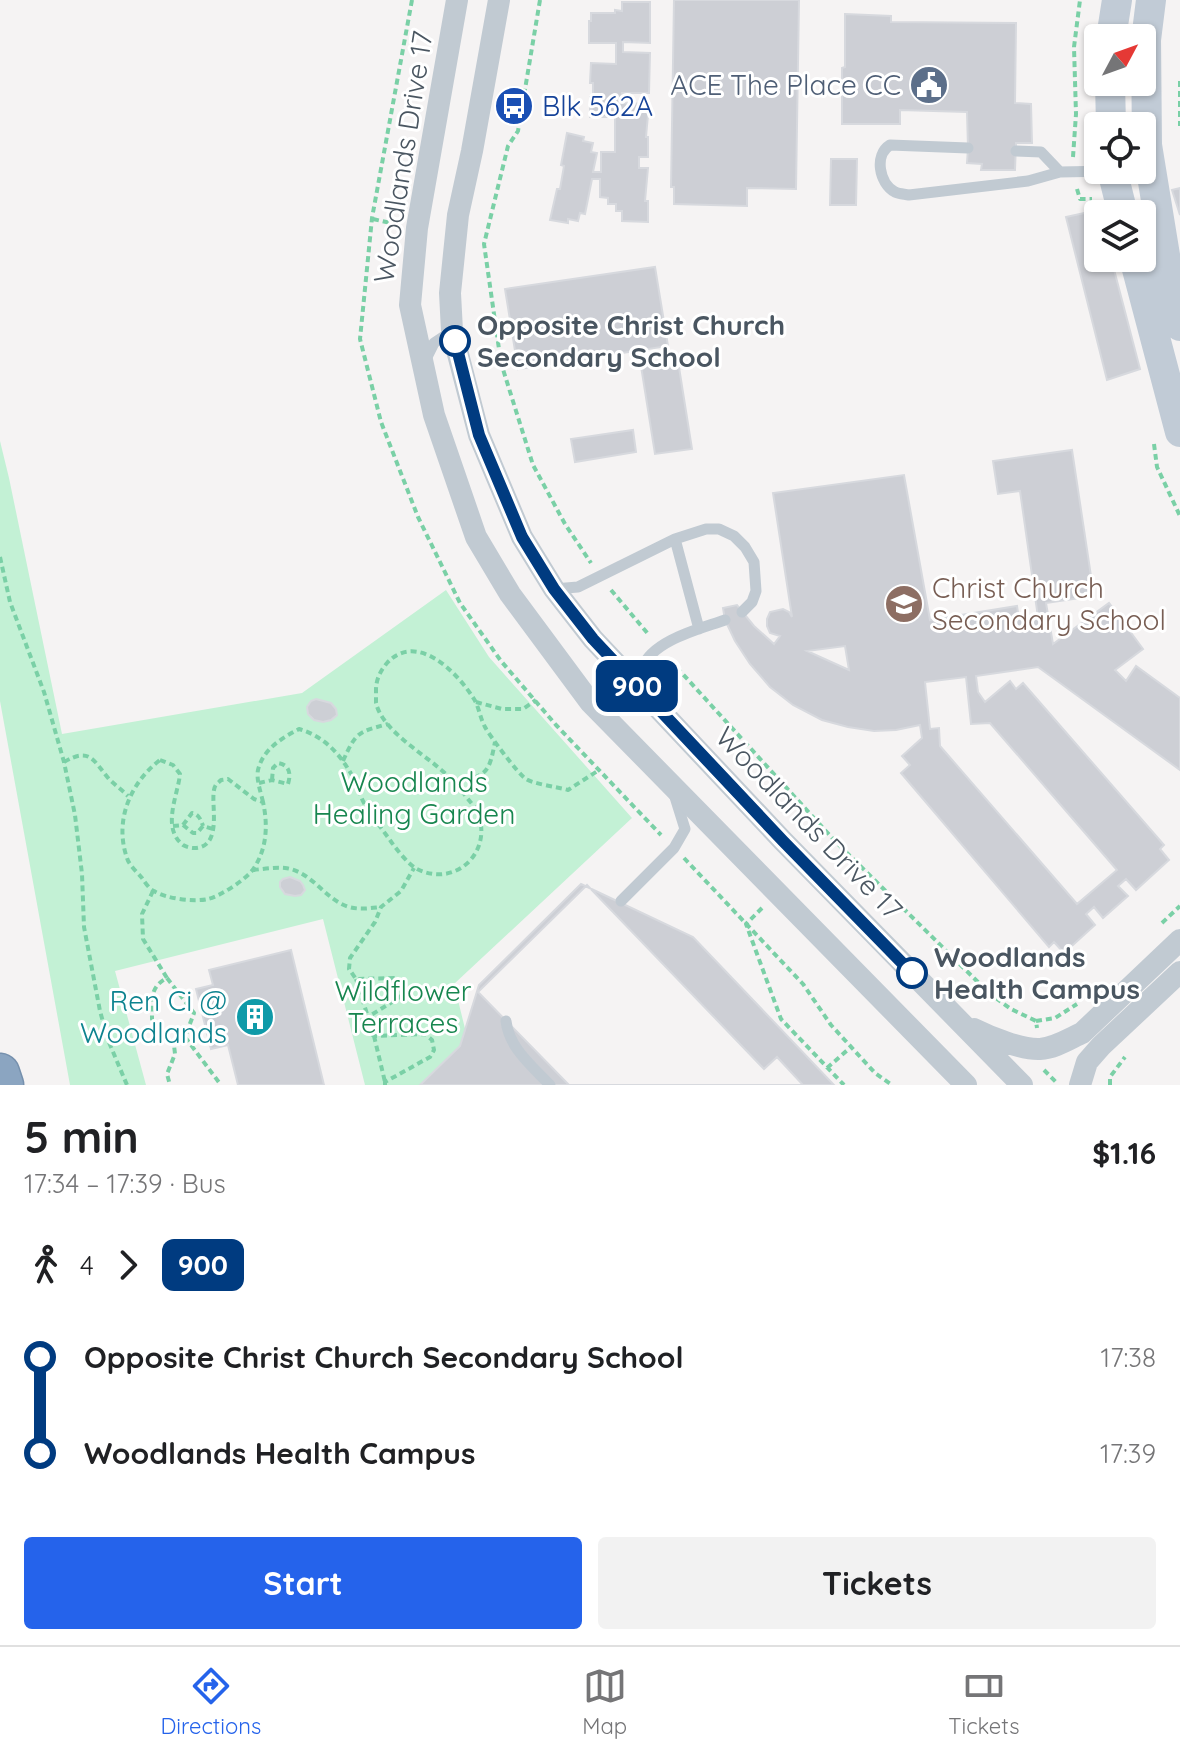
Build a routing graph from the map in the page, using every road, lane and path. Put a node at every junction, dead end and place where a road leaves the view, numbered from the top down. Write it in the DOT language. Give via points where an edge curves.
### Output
graph roads {
  1 [pos="457,0"];
  2 [pos="499,0"];
  3 [pos="540,0"];
  4 [pos="1080,0"];
  5 [pos="1117,0"];
  6 [pos="1151,0"];
  7 [pos="1113,24"];
  8 [pos="1180,81"];
  9 [pos="1180,126"];
  10 [pos="968,148"];
  11 [pos="1016,151"];
  12 [pos="1084,171"];
  13 [pos="1066,172"];
  14 [pos="1084,200"];
  15 [pos="1138,272"];
  16 [pos="1180,326"];
  17 [pos="452,331"];
  18 [pos="423,365"];
  19 [pos="1180,432"];
  20 [pos="675,539"];
  21 [pos="0,557"];
  22 [pos="599,576"];
  23 [pos="554,589"];
  24 [pos="742,612"];
  25 [pos="725,620"];
  26 [pos="699,629"];
  27 [pos="659,647"];
  28 [pos="638,687"];
  29 [pos="536,700"];
  30 [pos="476,702"];
  31 [pos="388,724"];
  32 [pos="495,742"];
  33 [pos="343,761"];
  34 [pos="64,762"];
  35 [pos="599,770"];
  36 [pos="272,780"];
  37 [pos="455,782"];
  38 [pos="259,783"];
  39 [pos="671,783"];
  40 [pos="128,796"];
  41 [pos="263,802"];
  42 [pos="183,825"];
  43 [pos="173,826"];
  44 [pos="203,826"];
  45 [pos="213,829"];
  46 [pos="414,868"];
  47 [pos="253,870"];
  48 [pos="153,891"];
  49 [pos="621,901"];
  50 [pos="1180,906"];
  51 [pos="381,907"];
  52 [pos="746,924"];
  53 [pos="1157,928"];
  54 [pos="1180,940"];
  55 [pos="1180,972"];
  56 [pos="167,978"];
  57 [pos="356,979"];
  58 [pos="1077,1004"];
  59 [pos="368,1017"];
  60 [pos="506,1021"];
  61 [pos="1036,1021"];
  62 [pos="962,1024"];
  63 [pos="374,1036"];
  64 [pos="851,1047"];
  65 [pos="1039,1049"];
  66 [pos="827,1068"];
  67 [pos="0,1073"];
  68 [pos="385,1083"];
  69 [pos="4,1085"];
  70 [pos="127,1085"];
  71 [pos="170,1085"];
  72 [pos="221,1085"];
  73 [pos="550,1085"];
  74 [pos="844,1085"];
  75 [pos="966,1085"];
  76 [pos="1022,1085"];
  77 [pos="1061,1085"];
  78 [pos="1080,1085"];
  1 -- 18 [label="street, Woodlands Drive 17" via="417,228 410,305"];
  2 -- 17 [label="street, Woodlands Drive 17" via="458,215"];
  3 -- 22 [label="path" via="518,131 508,146 484,244 501,363 533,465"];
  4 -- 13 [label="path" via="1074,47 1076,114"];
  5 -- 7 [label="street"];
  6 -- 16 [label="street" via="1147,145"];
  8 -- 9 [label="path"];
  10 -- 13 [label="lane" via="890,145 879,157 882,177 893,191 909,195"];
  11 -- 13 [label="lane" via="1041,152"];
  12 -- 13 [label="lane"];
  13 -- 14 [label="path"];
  15 -- 19 [label="street"];
  17 -- 18 [label="lane" via="434,343"];
  17 -- 23 [label="street, Woodlands Drive 17" via="479,435 522,537"];
  18 -- 39 [label="street, Woodlands Drive 17" via="434,415 476,537 510,594 590,702"];
  20 -- 22 [label="lane"];
  20 -- 24 [label="lane" via="719,529 745,547 754,562 756,591"];
  20 -- 26 [label="lane"];
  21 -- 34 [label="path"];
  22 -- 23 [label="lane" via="578,587"];
  22 -- 27 [label="path"];
  23 -- 28 [label="street, Woodlands Drive 17"];
  25 -- 26 [label="lane"];
  26 -- 27 [label="lane"];
  27 -- 28 [label="lane" via="642,666"];
  27 -- 61 [label="path" via="834,840 990,994"];
  28 -- 62 [label="street, Woodlands Drive 17"];
  29 -- 30 [label="path" via="523,709"];
  30 -- 31 [label="path" via="439,661 424,653 404,652 381,670 376,684 376,703"];
  30 -- 32 [label="path"];
  31 -- 33 [label="path" via="361,732"];
  31 -- 37 [label="path"];
  32 -- 35 [label="path" via="527,780 568,790"];
  32 -- 37 [label="path" via="484,773"];
  33 -- 38 [label="path" via="333,746 299,729 277,740 264,756"];
  33 -- 46 [label="path" via="364,803"];
  34 -- 40 [label="path" via="83,754 95,759"];
  34 -- 70 [label="path" via="100,1011"];
  36 -- 36 [label="path" via="288,784 289,769 278,763"];
  36 -- 38 [label="path"];
  37 -- 46 [label="path" via="477,811 480,844 470,863 456,871 436,876"];
  38 -- 41 [label="path"];
  39 -- 49 [label="lane" via="685,829 674,848"];
  39 -- 75 [label="street, Woodlands Drive 17"];
  40 -- 43 [label="path" via="160,760 173,765 180,774"];
  40 -- 48 [label="path" via="122,827 127,860"];
  41 -- 45 [label="path" via="228,779 221,780 214,792"];
  41 -- 47 [label="path" via="267,829"];
  42 -- 43 [label="path"];
  42 -- 44 [label="path" via="193,833"];
  42 -- 44 [label="path" via="192,813"];
  43 -- 45 [label="path" via="185,847 196,849 206,845"];
  44 -- 45 [label="path"];
  46 -- 51 [label="path" via="401,891"];
  47 -- 48 [label="path" via="209,899 178,900"];
  47 -- 51 [label="path" via="287,868 346,906"];
  48 -- 56 [label="path" via="142,914 143,939"];
  50 -- 53 [label="path"];
  51 -- 57 [label="path" via="350,958"];
  52 -- 66 [label="path" via="781,1019"];
  54 -- 65 [label="street" via="1082,1033"];
  55 -- 78 [label="street" via="1094,1054"];
  56 -- 71 [label="path" via="152,992 152,1019 174,1045 167,1074"];
  56 -- 72 [label="path" via="194,1013 185,1037"];
  57 -- 59 [label="path"];
  57 -- 59 [label="path" via="394,978 406,990"];
  58 -- 61 [label="path" via="1055,1018"];
  59 -- 63 [label="path" via="367,1031"];
  60 -- 73 [label="lane" via="514,1046"];
  61 -- 65 [label="path"];
  62 -- 65 [label="street" via="996,1040"];
  62 -- 76 [label="street, Woodlands Drive 17"];
  63 -- 68 [label="path"];
  63 -- 68 [label="path" via="425,1034 432,1040 430,1057"];
  64 -- 66 [label="path"];
  65 -- 77 [label="path" via="1038,1064"];
  66 -- 74 [label="path"];
  67 -- 69 [label="highway"];
}
